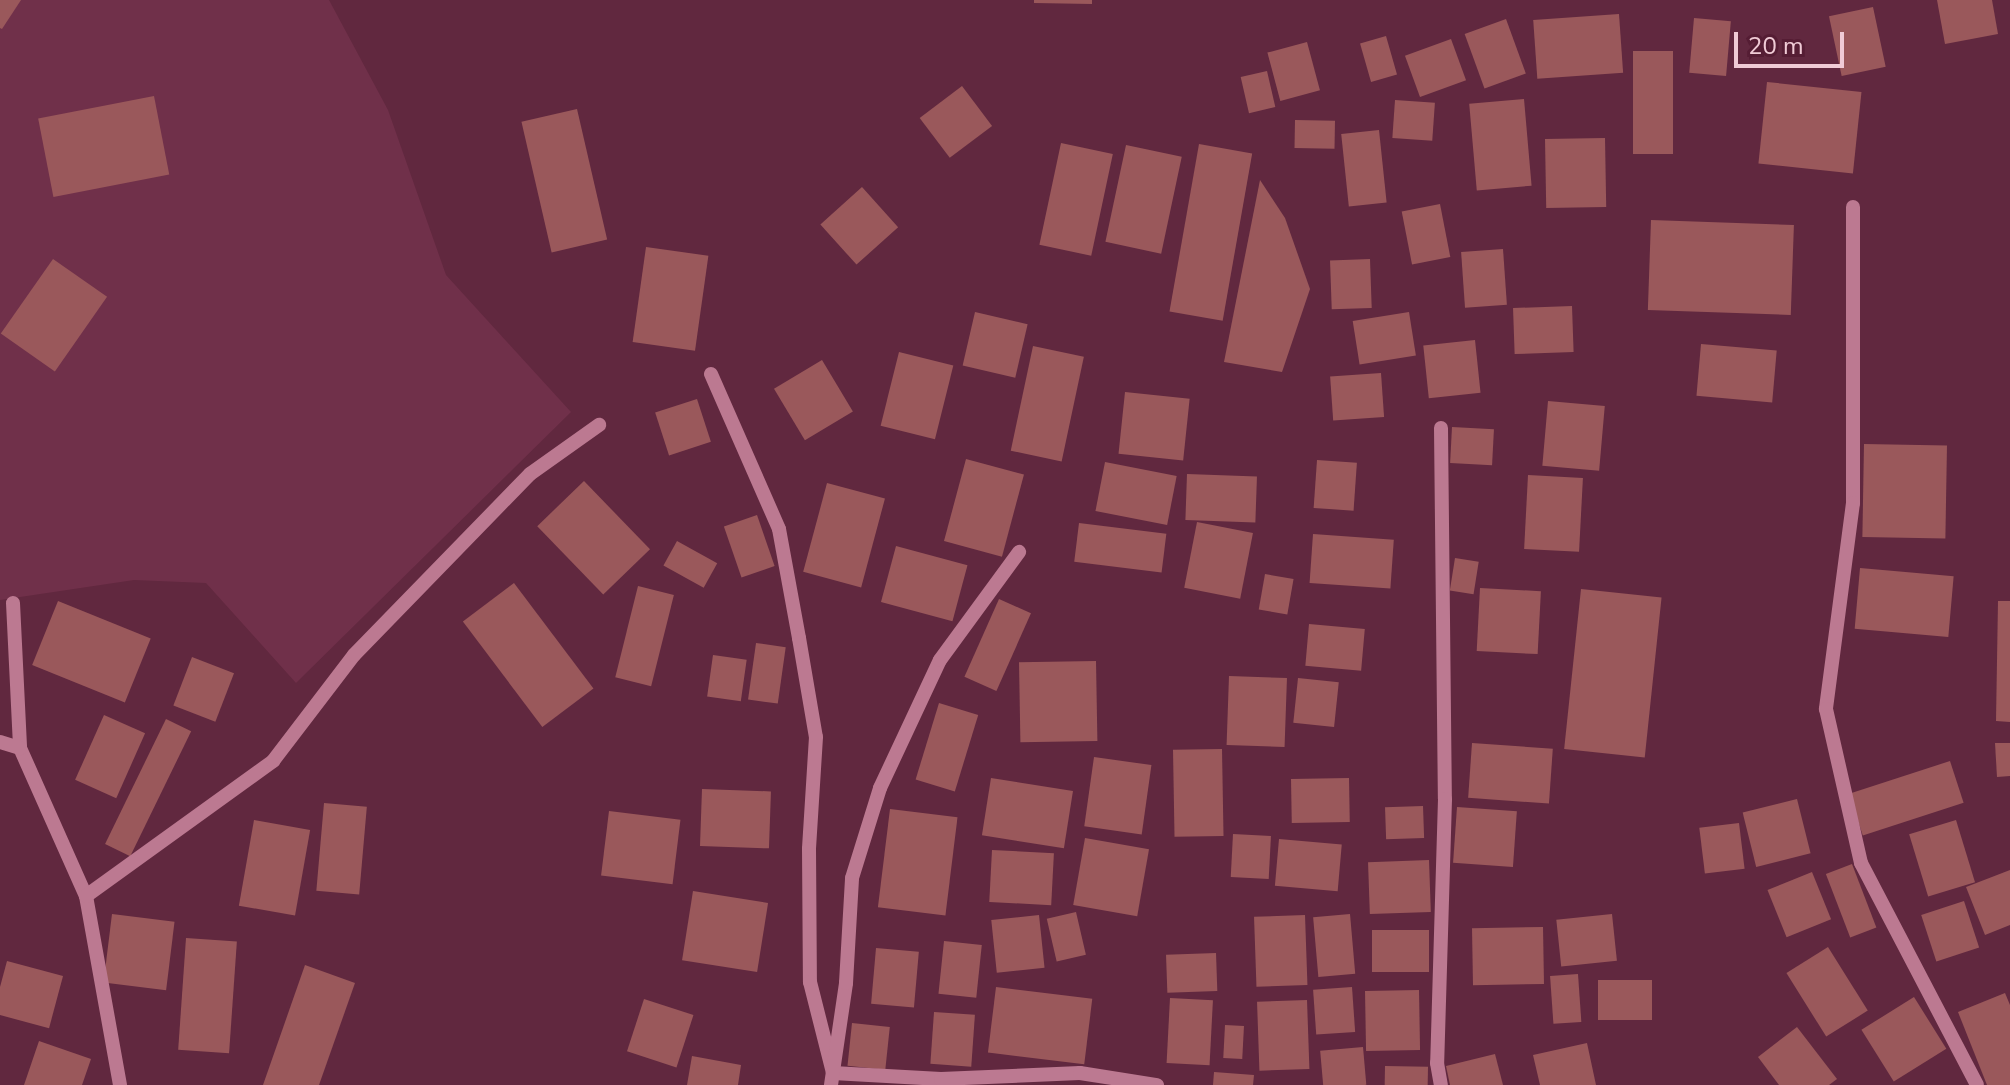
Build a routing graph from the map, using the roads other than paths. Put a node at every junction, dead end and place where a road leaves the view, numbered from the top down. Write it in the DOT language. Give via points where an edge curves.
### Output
graph roads {
  1 [pos="1853,207"];
  2 [pos="711,374"];
  3 [pos="599,425"];
  4 [pos="1441,428"];
  5 [pos="1019,552"];
  6 [pos="13,603"];
  7 [pos="0,742"];
  8 [pos="20,748"];
  9 [pos="86,896"];
  10 [pos="832,1079"];
  11 [pos="120,1085"];
  12 [pos="1157,1085"];
  13 [pos="1441,1085"];
  14 [pos="1977,1085"];
  1 -- 14 [label="street" via="1853,503 1826,709 1861,863"];
  2 -- 10 [label="street" via="779,529 816,737 809,849 810,982"];
  3 -- 9 [label="street" via="530,474 354,655 273,761"];
  4 -- 13 [label="street"];
  5 -- 10 [label="street" via="940,660 880,788 852,878 846,983"];
  6 -- 8 [label="street"];
  7 -- 8 [label="street"];
  8 -- 9 [label="street"];
  9 -- 11 [label="street"];
  10 -- 12 [label="street" via="1080,1073"];
}
